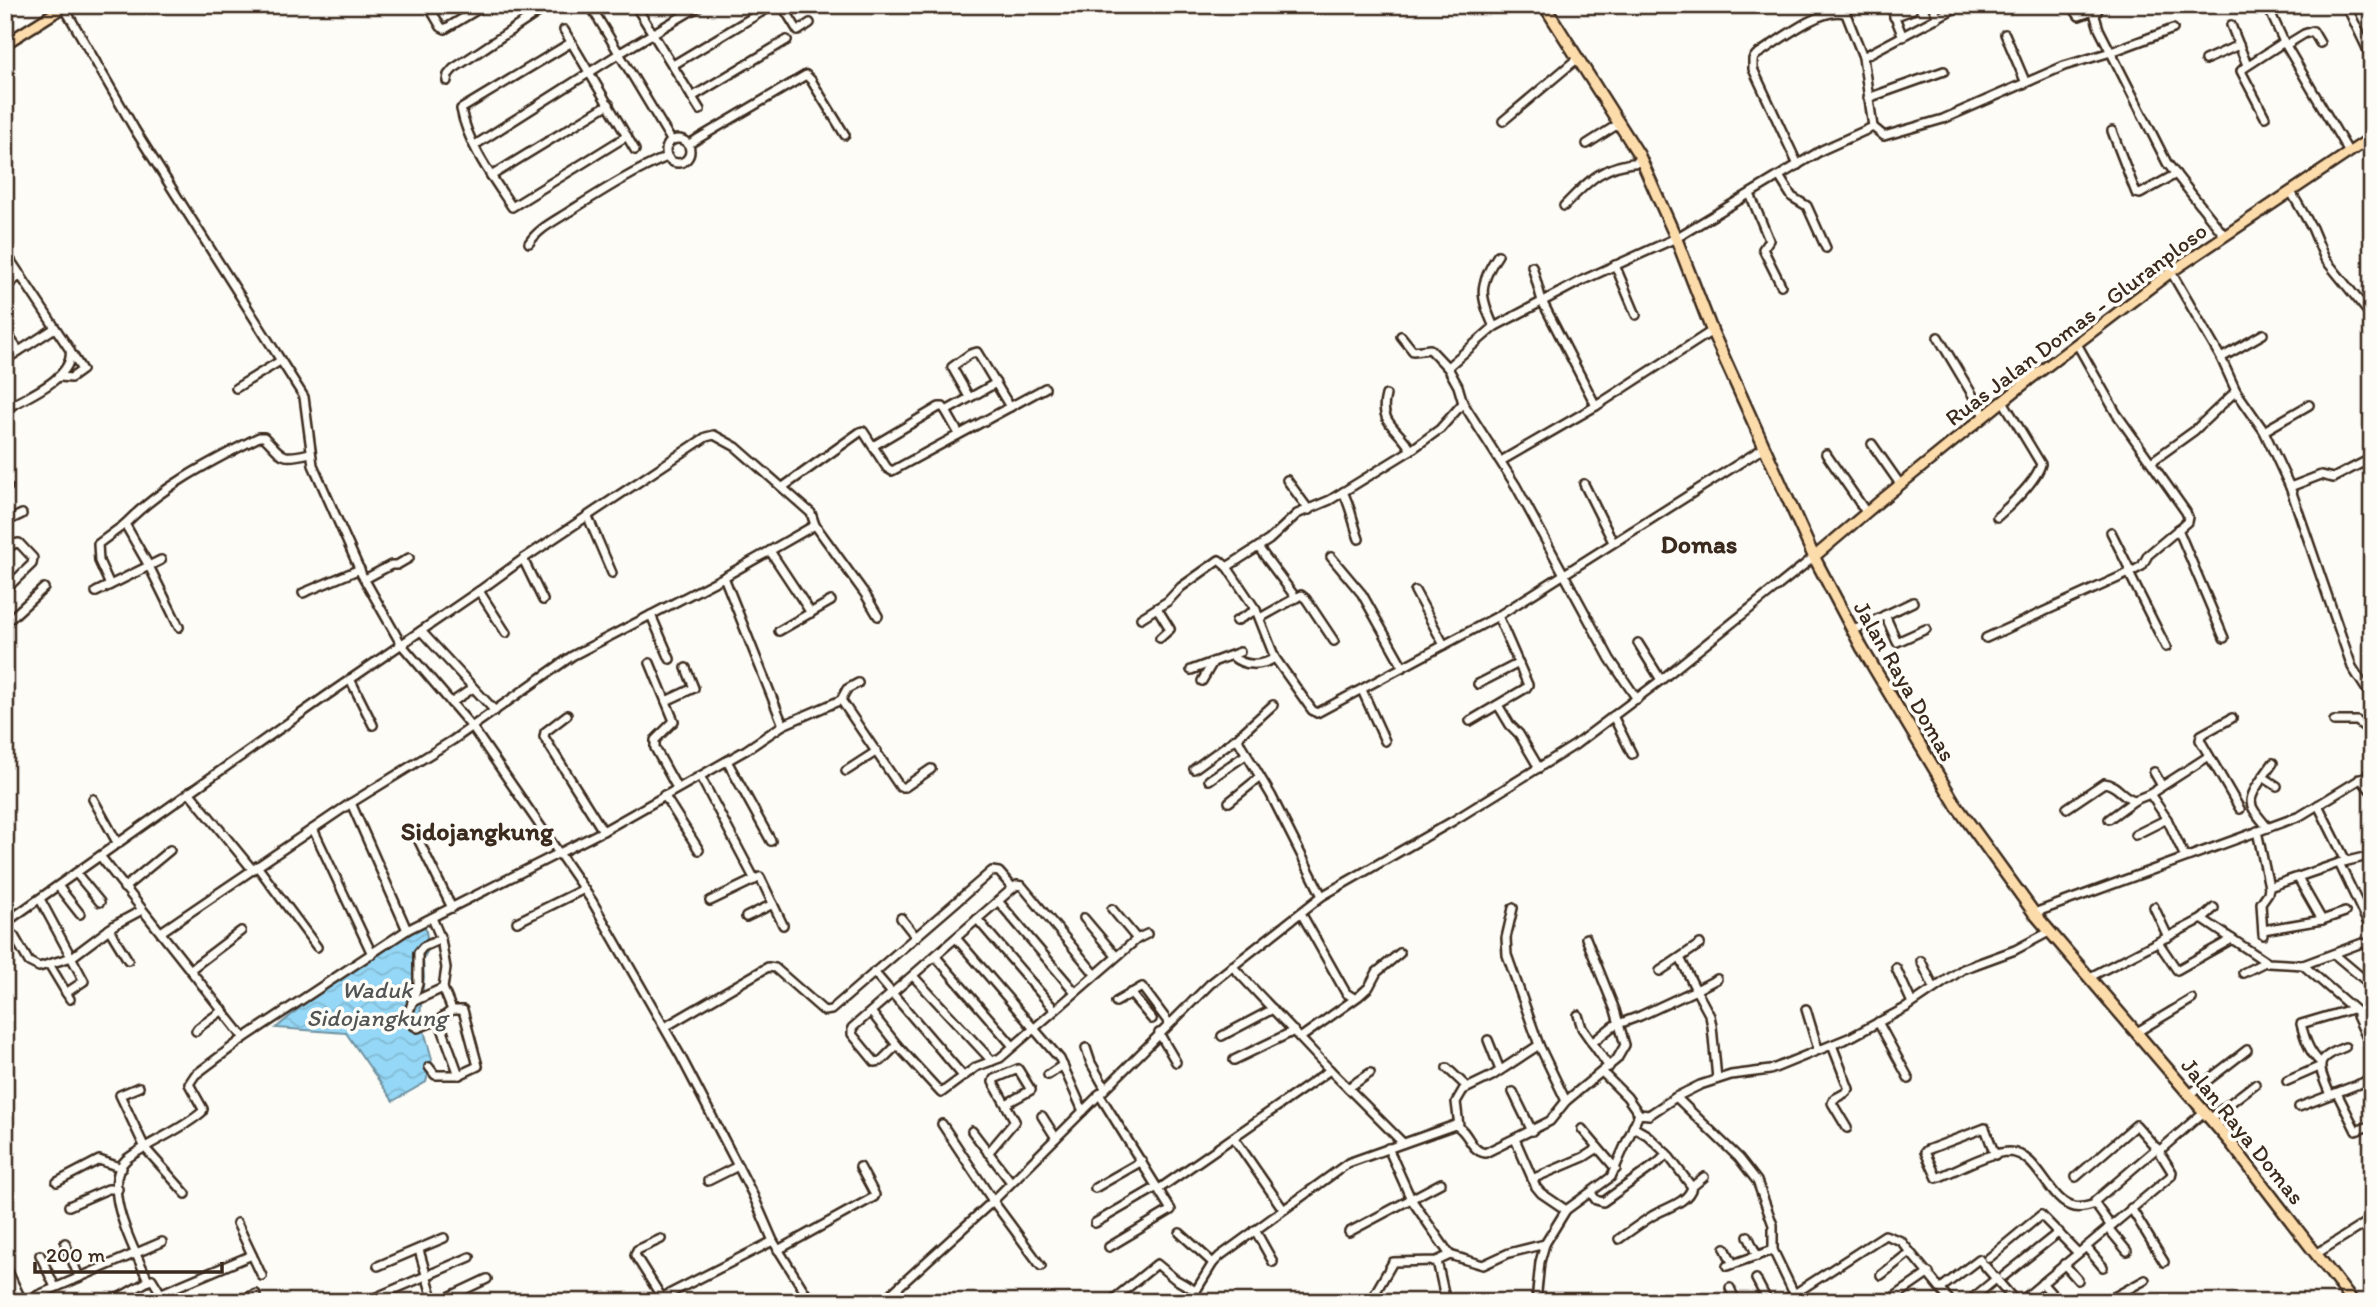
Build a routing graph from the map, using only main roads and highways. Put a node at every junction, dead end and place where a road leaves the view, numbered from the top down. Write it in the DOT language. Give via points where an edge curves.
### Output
graph roads {
  1 [pos="1544,5"];
  2 [pos="65,6"];
  3 [pos="5,44"];
  4 [pos="2372,136"];
  5 [pos="1814,557"];
  6 [pos="2353,1302"];
  1 -- 5 [label="highway, Jalan Raya Domas" via="1641,162"];
  2 -- 3 [label="main road"];
  4 -- 5 [label="main road, Ruas Jalan Domas - Gluranploso" via="2171,272 2003,401"];
  5 -- 6 [label="highway, Jalan Raya Domas" via="1852,631 1956,805 2034,913 2208,1115"];
}
